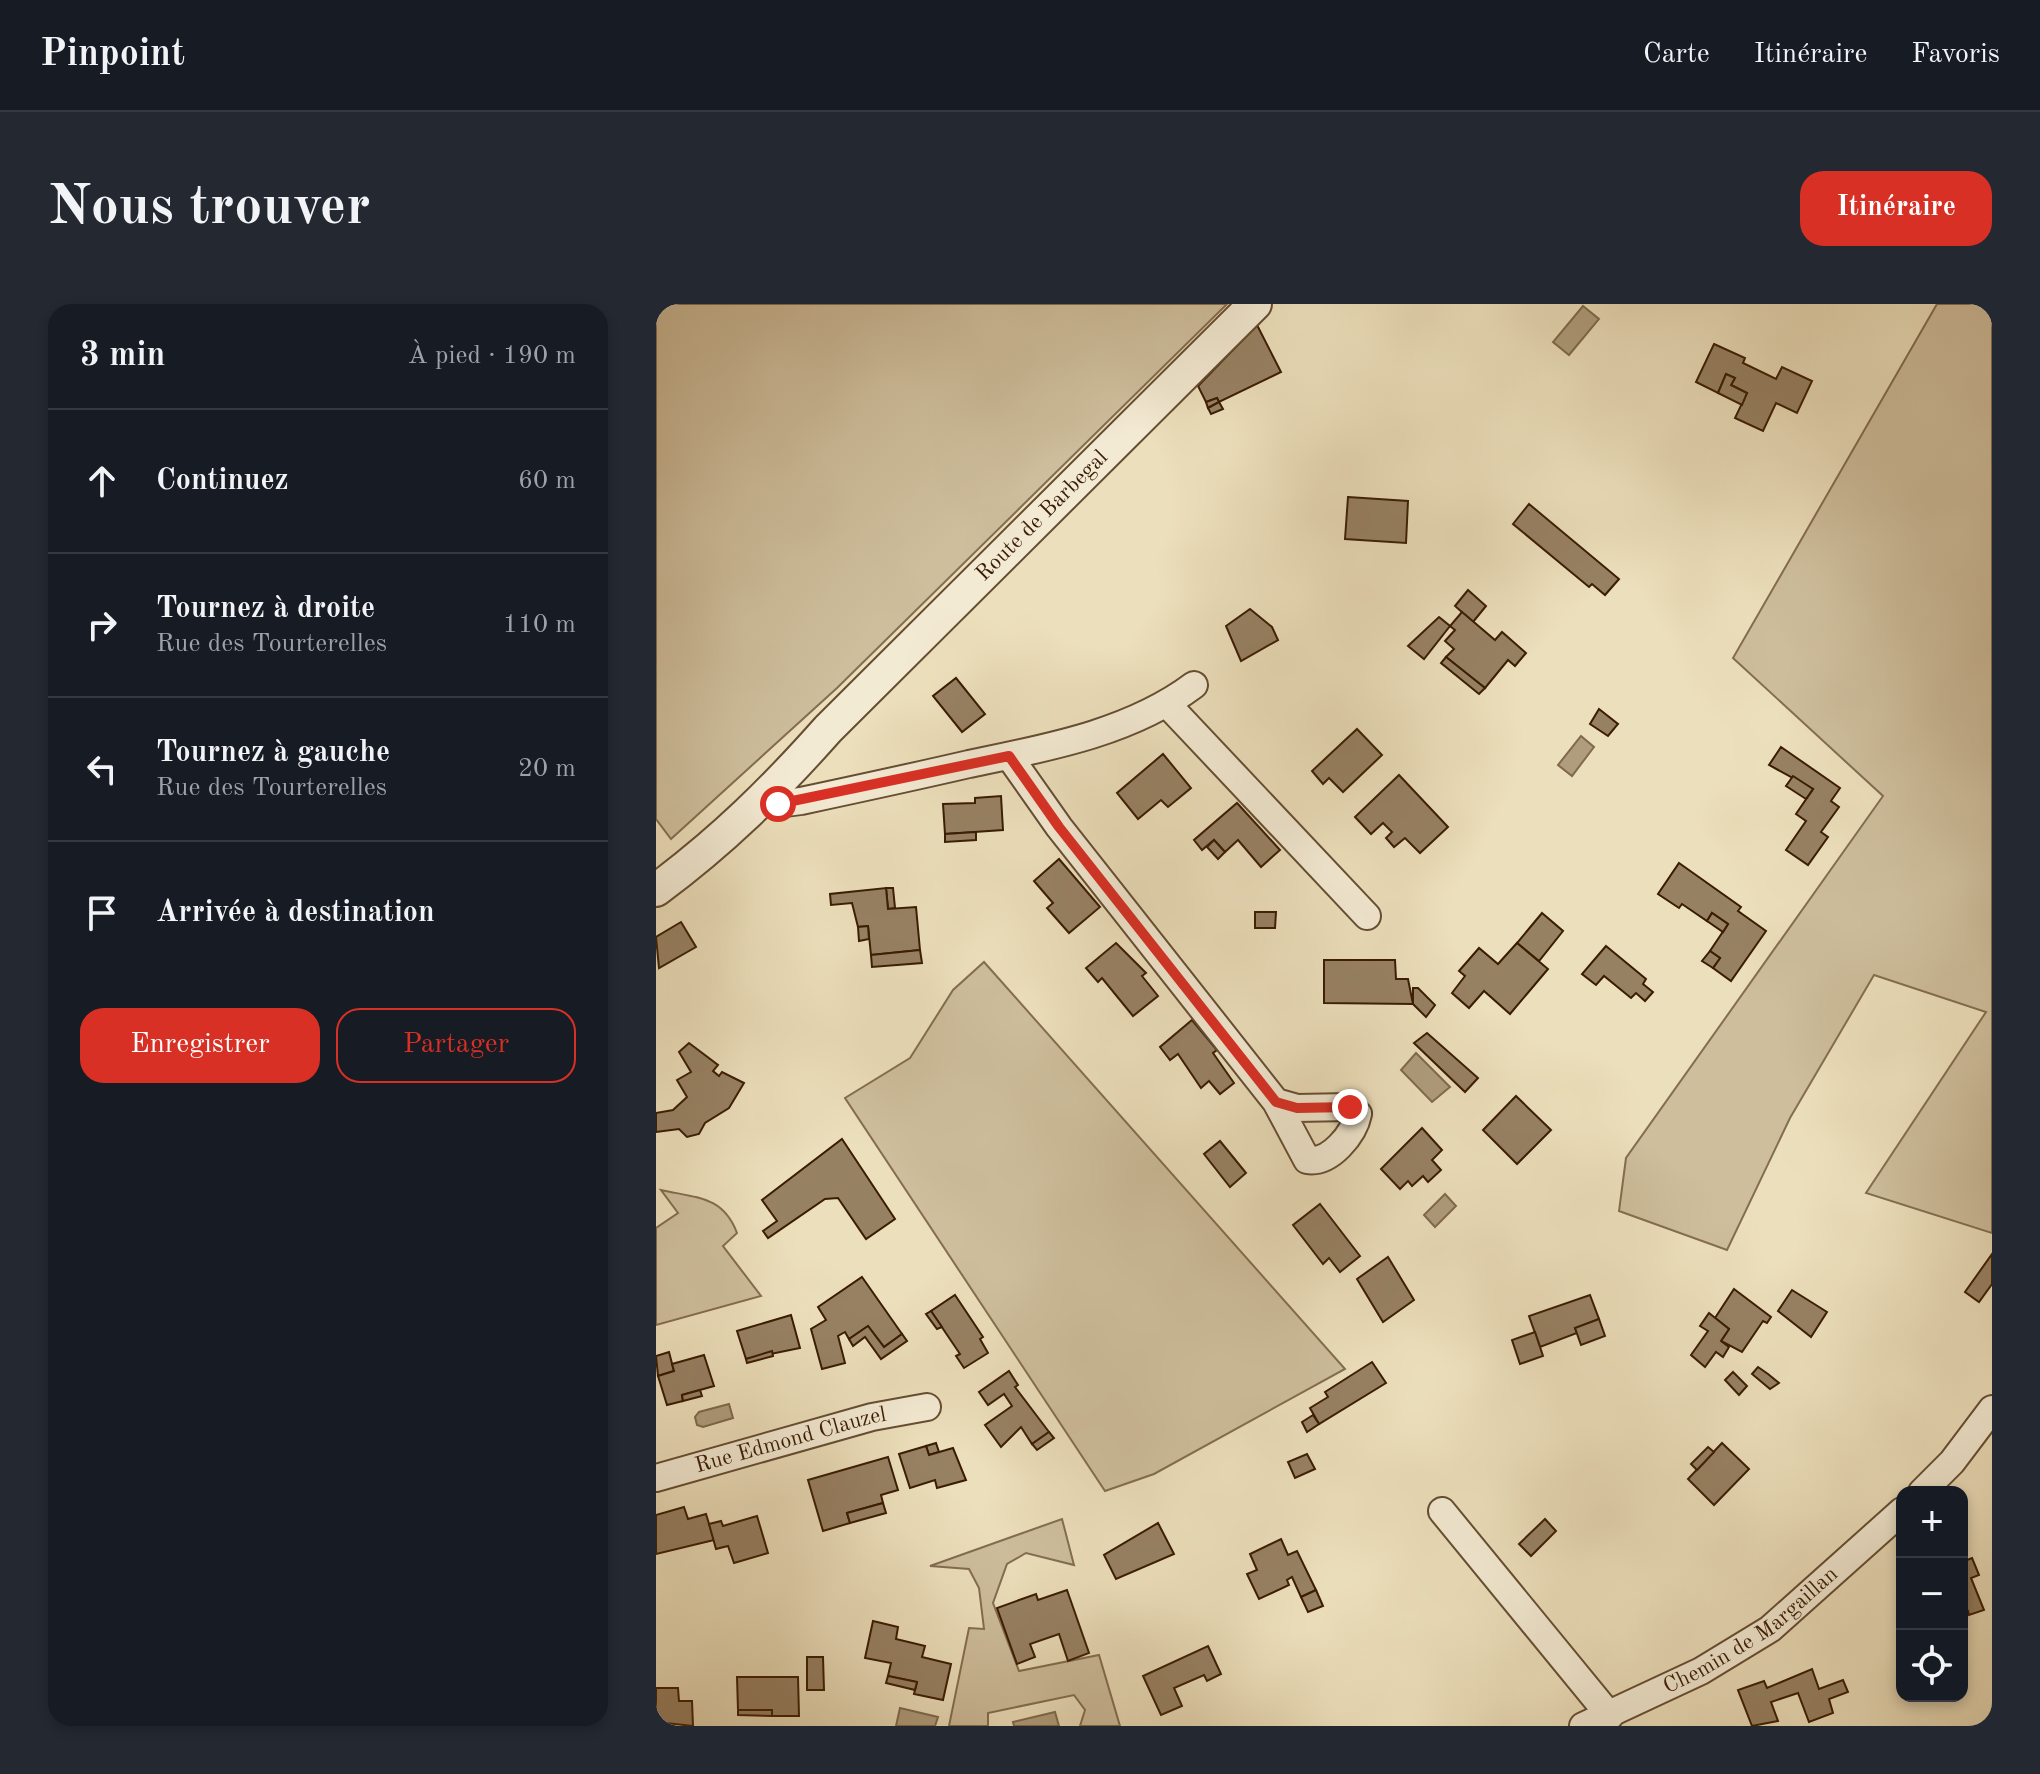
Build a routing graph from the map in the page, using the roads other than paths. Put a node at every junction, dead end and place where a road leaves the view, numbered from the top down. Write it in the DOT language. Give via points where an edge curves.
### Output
graph roads {
  1 [pos="1255,304"];
  2 [pos="1194,685"];
  3 [pos="1168,705"];
  4 [pos="1009,756"];
  5 [pos="765,799"];
  6 [pos="656,890"];
  7 [pos="1367,916"];
  8 [pos="1276,1102"];
  9 [pos="927,1407"];
  10 [pos="1992,1409"];
  11 [pos="656,1478"];
  12 [pos="1928,1486"];
  13 [pos="1442,1511"];
  14 [pos="1896,1516"];
  15 [pos="1610,1716"];
  16 [pos="1583,1726"];
  1 -- 5 [label="street, Route de Barbegal" via="828,729"];
  2 -- 3 [label="street"];
  3 -- 4 [label="street" via="1106,730"];
  3 -- 7 [label="street"];
  4 -- 5 [label="street" via="801,801 778,804"];
  4 -- 8 [label="street"];
  5 -- 6 [label="street, Route de Barbegal"];
  9 -- 11 [label="street, Rue Edmond Clauzel" via="872,1417"];
  10 -- 12 [label="street"];
  13 -- 15 [label="street"];
  14 -- 15 [label="street, Chemin de Margaillan" via="1770,1629"];
  15 -- 16 [label="street, Chemin de Margaillan"];
}
